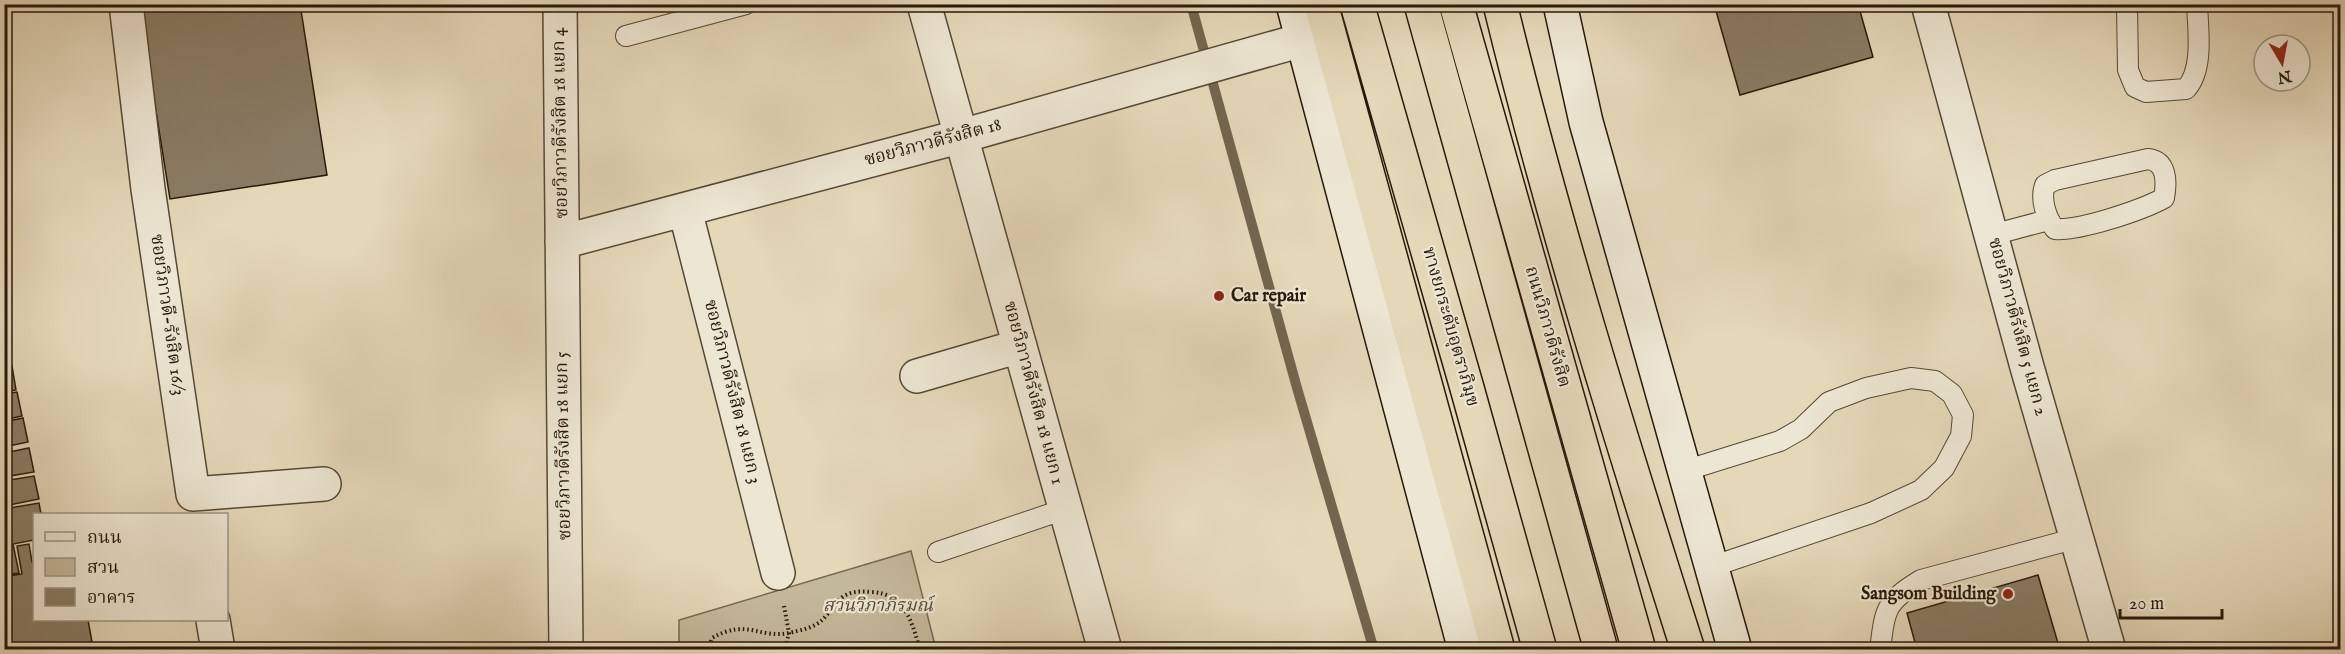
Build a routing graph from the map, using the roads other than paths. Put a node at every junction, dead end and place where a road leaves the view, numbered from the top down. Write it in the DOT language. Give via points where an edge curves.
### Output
graph roads {
  1 [pos="126,4"];
  2 [pos="560,4"];
  3 [pos="746,4"];
  4 [pos="924,4"];
  5 [pos="1293,4"];
  6 [pos="1322,4"];
  7 [pos="1350,4"];
  8 [pos="1357,4"];
  9 [pos="1421,4"];
  10 [pos="1456,4"];
  11 [pos="1500,4"];
  12 [pos="1560,4"];
  13 [pos="1928,4"];
  14 [pos="2127,4"];
  15 [pos="2197,4"];
  16 [pos="626,36"];
  17 [pos="1302,40"];
  18 [pos="962,136"];
  19 [pos="685,210"];
  20 [pos="2048,220"];
  21 [pos="1992,235"];
  22 [pos="562,242"];
  23 [pos="1020,346"];
  24 [pos="917,376"];
  25 [pos="1684,471"];
  26 [pos="324,484"];
  27 [pos="195,504"];
  28 [pos="1065,509"];
  29 [pos="2077,538"];
  30 [pos="938,552"];
  31 [pos="1711,567"];
  32 [pos="778,573"];
  33 [pos="213,621"];
  34 [pos="218,650"];
  35 [pos="566,650"];
  36 [pos="1105,650"];
  37 [pos="1465,650"];
  38 [pos="1498,650"];
  39 [pos="1524,650"];
  40 [pos="1540,650"];
  41 [pos="1601,650"];
  42 [pos="1639,650"];
  43 [pos="1688,650"];
  44 [pos="1735,650"];
  45 [pos="1880,650"];
  46 [pos="2109,650"];
  1 -- 27 [label="street, ซอยวิภาวดี-รังสิต 16/3" via="148,189"];
  2 -- 22 [label="street, ซอยวิภาวดีรังสิต 18 แยก 4"];
  3 -- 16 [label="lane"];
  4 -- 18 [label="street, ซอยวิภาวดีรังสิต 18 แยก 1"];
  5 -- 17 [label="street"];
  6 -- 38 [label="highway"];
  7 -- 39 [label="highway"];
  8 -- 40 [label="highway, ทางยกระดับอุตราภิมุข"];
  9 -- 41 [label="highway"];
  10 -- 42 [label="highway, ถนนวิภาวดีรังสิต"];
  11 -- 43 [label="highway" via="1522,96"];
  12 -- 25 [label="street" via="1586,122"];
  13 -- 21 [label="street, ซอยวิภาวดีรังสิต 5 แยก 2"];
  14 -- 15 [label="lane" via="2128,70 2135,87 2146,92 2186,89 2195,80"];
  17 -- 18 [label="street, ซอยวิภาวดีรังสิต 18"];
  17 -- 37 [label="street"];
  18 -- 19 [label="street, ซอยวิภาวดีรังสิต 18"];
  18 -- 23 [label="street, ซอยวิภาวดีรังสิต 18 แยก 1"];
  19 -- 22 [label="street, ซอยวิภาวดีรังสิต 18"];
  19 -- 32 [label="street, ซอยวิภาวดีรังสิต 18 แยก 3"];
  20 -- 20 [label="lane" via="2042,193 2045,185 2055,180 2148,159 2162,164 2167,186 2164,198 2150,205 2062,229 2055,229"];
  20 -- 21 [label="lane"];
  21 -- 29 [label="street, ซอยวิภาวดีรังสิต 5 แยก 2"];
  22 -- 35 [label="street, ซอยวิภาวดีรังสิต 18 แยก 5"];
  23 -- 24 [label="street"];
  23 -- 28 [label="street, ซอยวิภาวดีรังสิต 18 แยก 1"];
  25 -- 31 [label="street"];
  25 -- 31 [label="lane" via="1780,441 1801,429 1829,402 1866,388 1911,378 1935,381 1952,394 1963,415 1961,436 1944,468 1921,490 1871,513"];
  26 -- 27 [label="street, ซอยวิภาวดี-รังสิต 16/3"];
  28 -- 30 [label="lane"];
  28 -- 36 [label="street, ซอยวิภาวดีรังสิต 18 แยก 1"];
  29 -- 45 [label="lane" via="1921,580 1888,605"];
  29 -- 46 [label="street, ซอยวิภาวดีรังสิต 5 แยก 2"];
  31 -- 44 [label="street"];
  33 -- 34 [label="street"];
}
